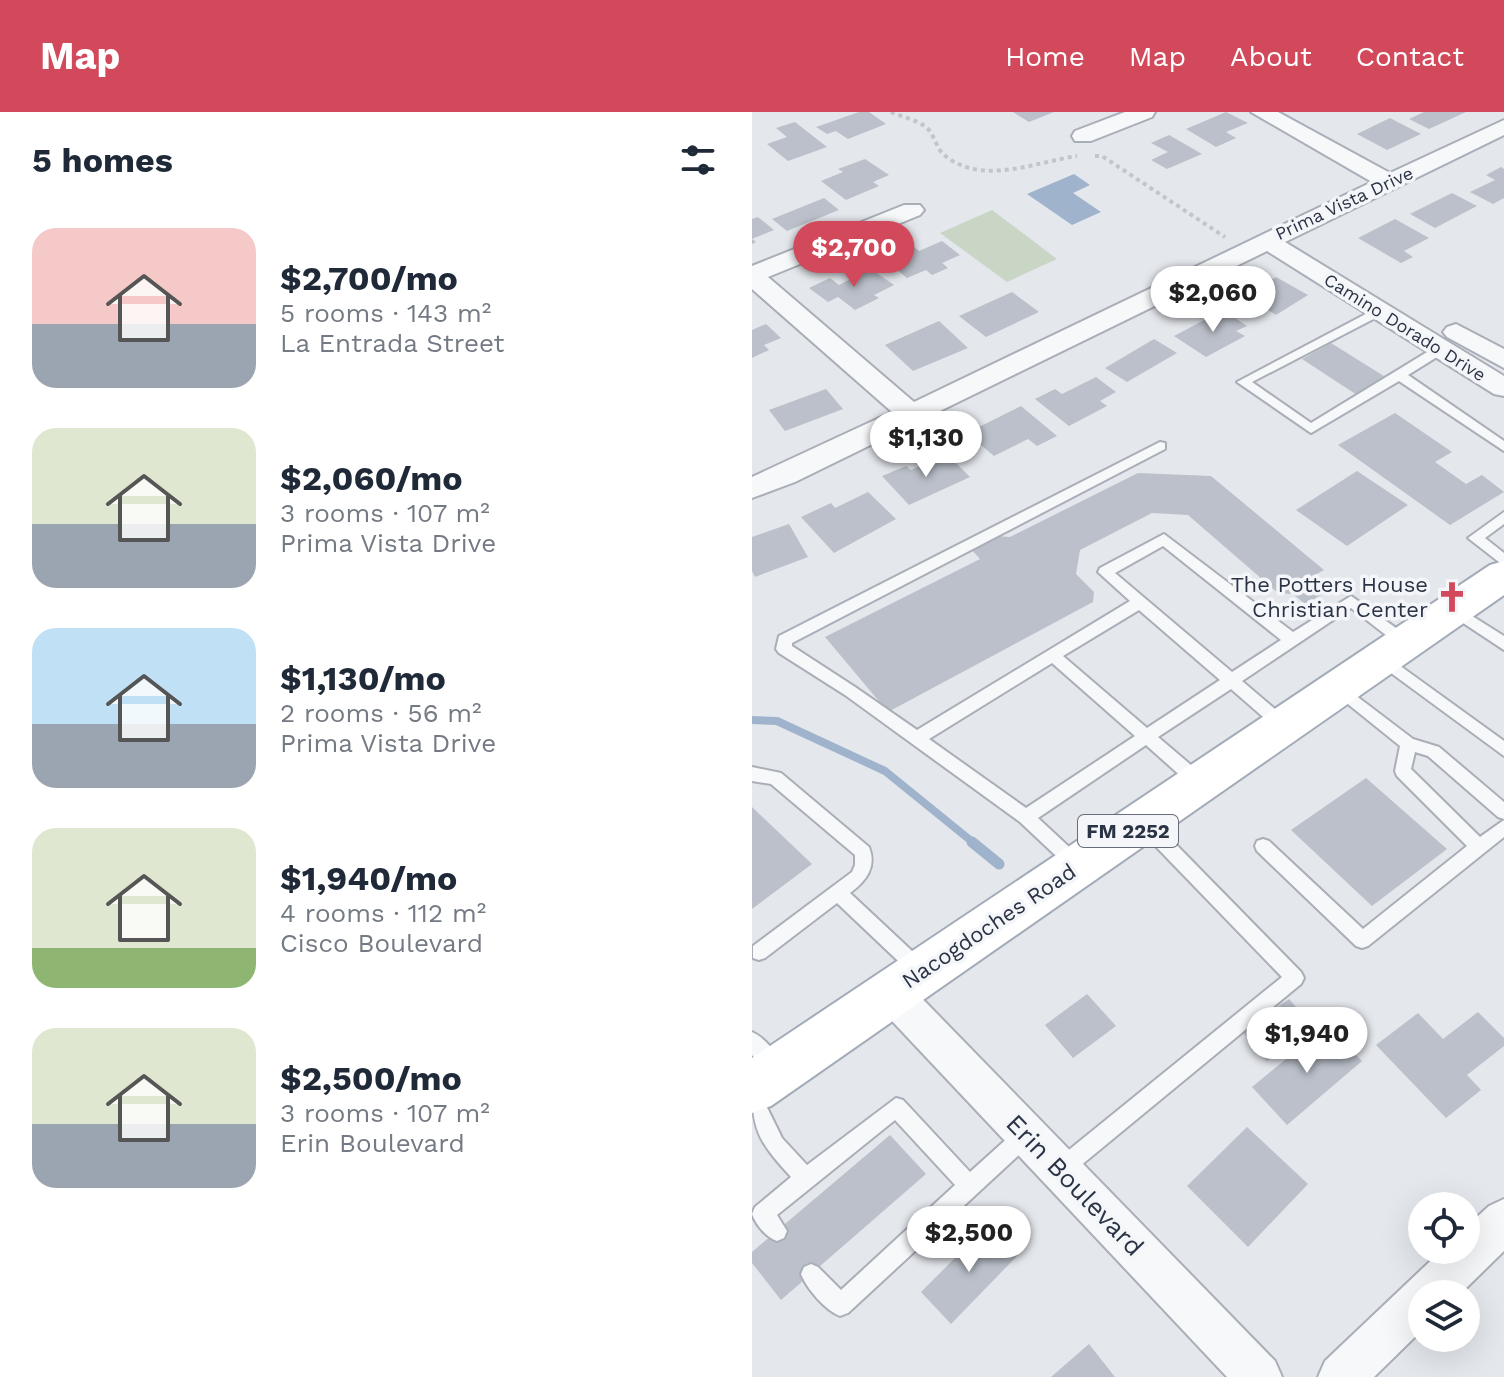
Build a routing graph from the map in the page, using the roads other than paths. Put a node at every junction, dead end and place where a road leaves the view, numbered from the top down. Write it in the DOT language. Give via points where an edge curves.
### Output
graph roads {
  1 [pos="1144,112"];
  2 [pos="1262,112"];
  3 [pos="1504,127"];
  4 [pos="1083,136"];
  5 [pos="1389,182"];
  6 [pos="912,210"];
  7 [pos="1290,229"];
  8 [pos="1265,240"];
  9 [pos="752,276"];
  10 [pos="1379,311"];
  11 [pos="1441,349"];
  12 [pos="1504,360"];
  13 [pos="1399,375"];
  14 [pos="1504,388"];
  15 [pos="911,414"];
  16 [pos="1160,446"];
  17 [pos="1504,447"];
  18 [pos="752,488"];
  19 [pos="1504,517"];
  20 [pos="1504,561"];
  21 [pos="1504,575"];
  22 [pos="1140,602"];
  23 [pos="1453,609"];
  24 [pos="1292,640"];
  25 [pos="1504,644"];
  26 [pos="1393,650"];
  27 [pos="1052,655"];
  28 [pos="1231,681"];
  29 [pos="1338,688"];
  30 [pos="1283,725"];
  31 [pos="917,738"];
  32 [pos="1145,738"];
  33 [pos="1408,744"];
  34 [pos="1504,750"];
  35 [pos="752,774"];
  36 [pos="1200,782"];
  37 [pos="1504,812"];
  38 [pos="1026,817"];
  39 [pos="1143,821"];
  40 [pos="1504,827"];
  41 [pos="1263,846"];
  42 [pos="1479,847"];
  43 [pos="1077,866"];
  44 [pos="838,892"];
  45 [pos="759,952"];
  46 [pos="907,982"];
  47 [pos="758,1074"];
  48 [pos="1027,1134"];
  49 [pos="1061,1169"];
  50 [pos="806,1178"];
  51 [pos="969,1186"];
  52 [pos="1504,1221"];
  53 [pos="777,1231"];
  54 [pos="811,1274"];
  55 [pos="1443,1280"];
  56 [pos="1408,1312"];
  57 [pos="1259,1377"];
  58 [pos="1341,1377"];
  1 -- 4 [label="street"];
  2 -- 5 [label="street"];
  3 -- 5 [label="street, Prima Vista Drive"];
  5 -- 7 [label="street, Prima Vista Drive"];
  6 -- 9 [label="street"];
  7 -- 8 [label="street, Prima Vista Drive"];
  7 -- 12 [label="street, Camino Dorado Drive"];
  8 -- 10 [label="street, Camino Dorado Drive"];
  8 -- 15 [label="street, Prima Vista Drive"];
  9 -- 15 [label="street"];
  10 -- 11 [label="street, Camino Dorado Drive"];
  10 -- 13 [label="lane" via="1243,382 1311,429"];
  11 -- 13 [label="lane"];
  11 -- 14 [label="street, Camino Dorado Drive"];
  13 -- 17 [label="lane"];
  15 -- 18 [label="street, Prima Vista Drive"];
  16 -- 31 [label="lane" via="784,640 784,649"];
  19 -- 20 [label="lane" via="1475,538"];
  21 -- 23 [label="main road, Nacogdoches Road / FM 2252"];
  22 -- 24 [label="lane" via="1105,572 1164,539"];
  22 -- 27 [label="lane"];
  22 -- 28 [label="lane"];
  23 -- 25 [label="lane"];
  23 -- 26 [label="main road, Nacogdoches Road / FM 2252"];
  24 -- 26 [label="lane" via="1351,601"];
  24 -- 28 [label="lane"];
  26 -- 29 [label="main road, Nacogdoches Road / FM 2252"];
  26 -- 34 [label="lane"];
  27 -- 31 [label="lane"];
  27 -- 32 [label="lane"];
  28 -- 30 [label="lane"];
  28 -- 32 [label="lane"];
  29 -- 30 [label="main road, Nacogdoches Road / FM 2252"];
  29 -- 33 [label="lane"];
  30 -- 36 [label="main road, Nacogdoches Road / FM 2252"];
  31 -- 38 [label="lane"];
  32 -- 36 [label="lane"];
  32 -- 38 [label="lane"];
  33 -- 37 [label="lane" via="1433,751"];
  33 -- 42 [label="lane" via="1403,771"];
  35 -- 44 [label="lane" via="775,778 863,852 858,877"];
  36 -- 39 [label="main road, Nacogdoches Road / FM 2252"];
  38 -- 43 [label="lane"];
  39 -- 43 [label="main road, Nacogdoches Road / FM 2252"];
  39 -- 49 [label="lane" via="1295,978"];
  40 -- 42 [label="lane"];
  41 -- 42 [label="lane" via="1362,940"];
  43 -- 46 [label="main road, Nacogdoches Road / FM 2252"];
  44 -- 45 [label="lane"];
  44 -- 46 [label="lane"];
  46 -- 47 [label="main road, Nacogdoches Road / FM 2252"];
  46 -- 48 [label="street, Erin Boulevard"];
  47 -- 50 [label="lane" via="775,1145"];
  48 -- 49 [label="street, Erin Boulevard"];
  48 -- 51 [label="lane"];
  49 -- 57 [label="street, Erin Boulevard"];
  50 -- 51 [label="lane" via="896,1107"];
  50 -- 53 [label="lane" via="762,1214"];
  51 -- 54 [label="lane" via="840,1305"];
  52 -- 55 [label="street"];
  56 -- 58 [label="street"];
}
